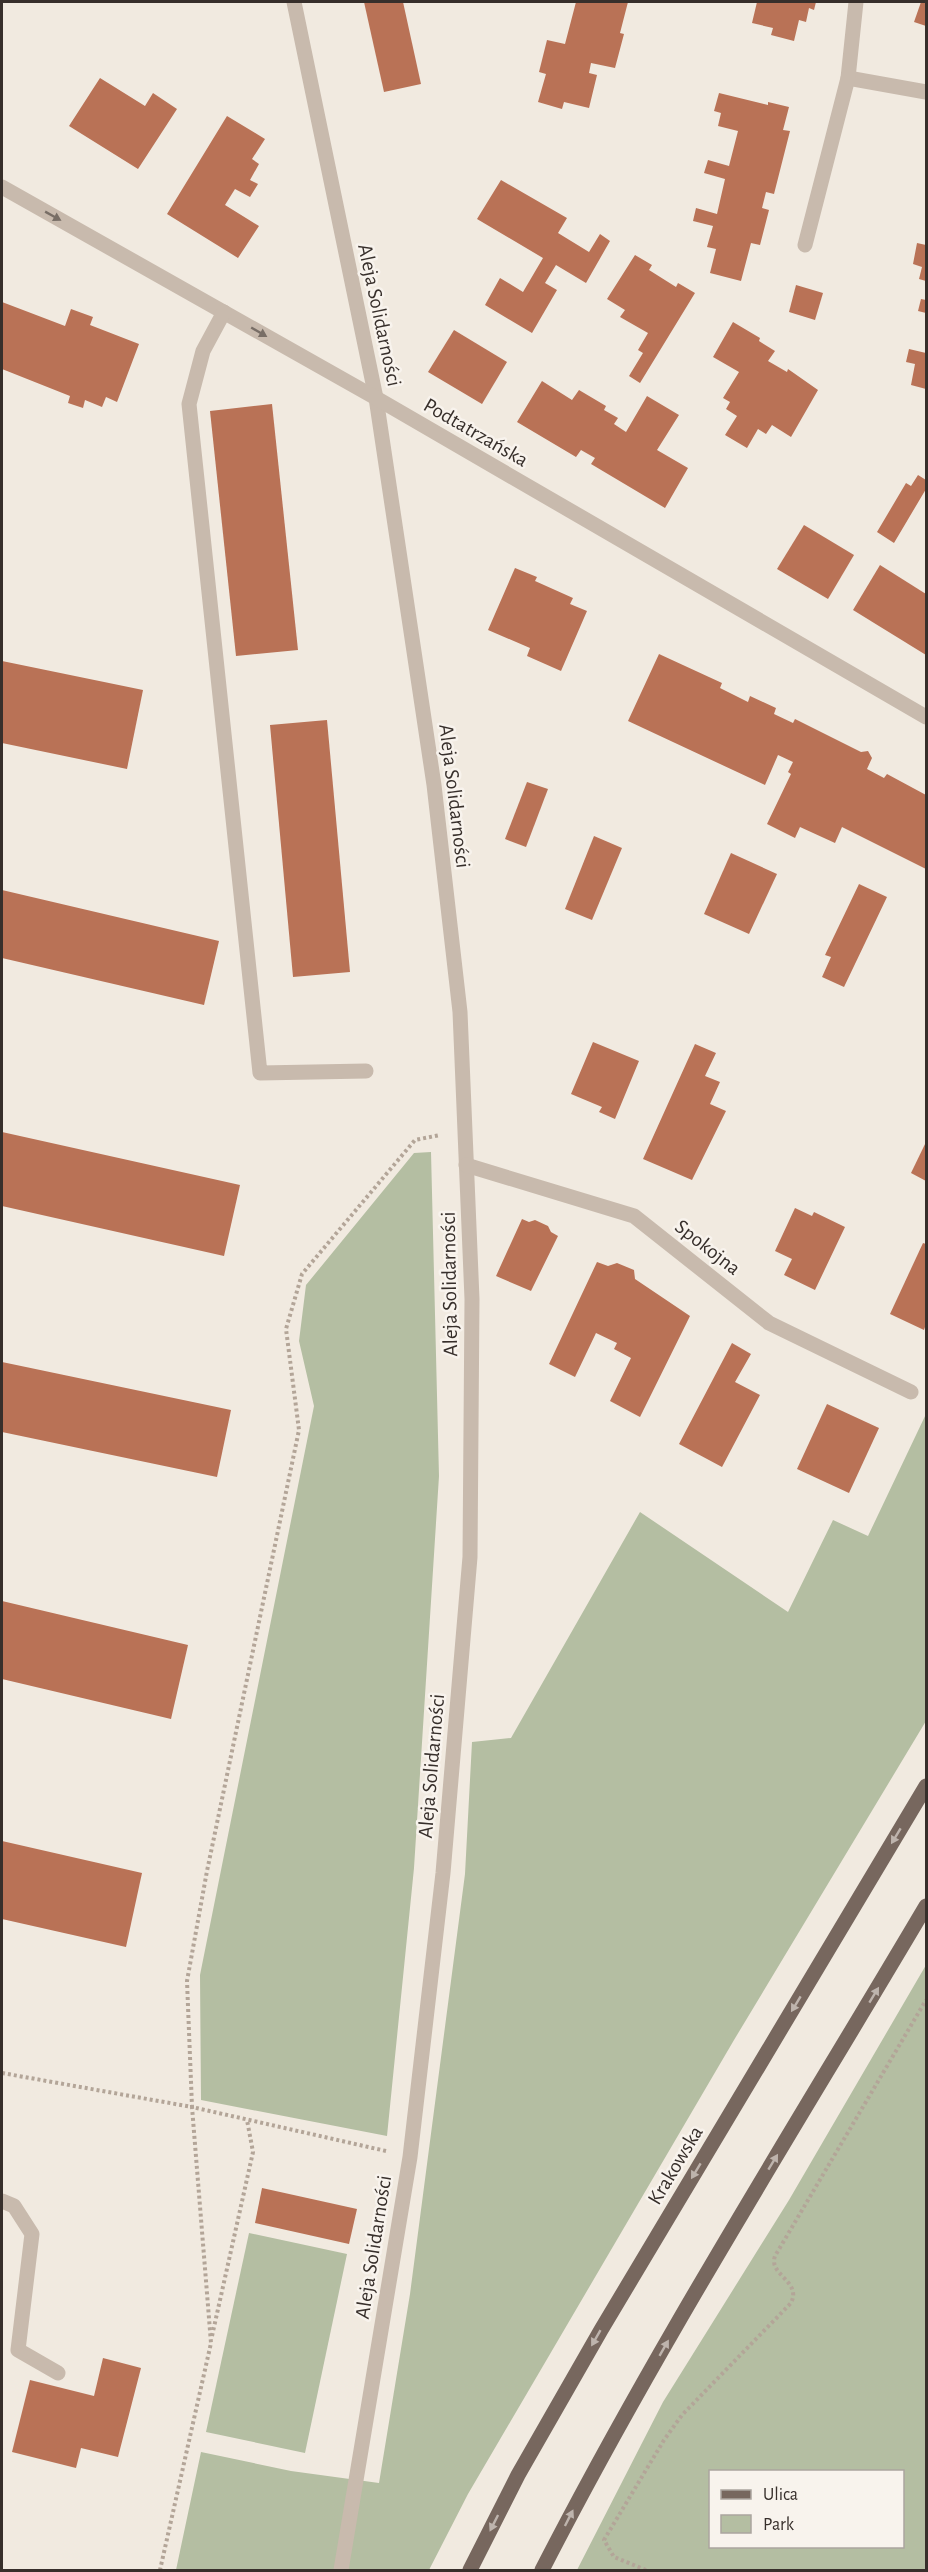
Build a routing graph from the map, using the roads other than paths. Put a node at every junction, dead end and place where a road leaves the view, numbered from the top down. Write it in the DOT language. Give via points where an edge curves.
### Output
graph roads {
  1 [pos="294,2"];
  2 [pos="856,2"];
  3 [pos="848,78"];
  4 [pos="927,92"];
  5 [pos="2,187"];
  6 [pos="805,245"];
  7 [pos="224,312"];
  8 [pos="376,398"];
  9 [pos="927,717"];
  10 [pos="366,1071"];
  11 [pos="466,1165"];
  12 [pos="910,1392"];
  13 [pos="927,1786"];
  14 [pos="927,1906"];
  15 [pos="2,2201"];
  16 [pos="58,2373"];
  17 [pos="341,2571"];
  18 [pos="470,2571"];
  19 [pos="542,2571"];
  1 -- 8 [label="street, Aleja Solidarności"];
  2 -- 3 [label="street"];
  3 -- 4 [label="street"];
  3 -- 6 [label="street"];
  5 -- 7 [label="street, Podtatrzańska, one-way"];
  7 -- 8 [label="street, Podtatrzańska, one-way"];
  7 -- 10 [label="street" via="203,351 189,404 260,1073"];
  8 -- 9 [label="street, Podtatrzańska"];
  8 -- 11 [label="street, Aleja Solidarności" via="434,785 460,1011"];
  11 -- 12 [label="street, Spokojna" via="634,1216 769,1323"];
  11 -- 17 [label="street, Aleja Solidarności" via="472,1299 470,1557 443,1873 410,2157"];
  13 -- 18 [label="main road, Krakowska, one-way" via="601,2330 518,2475"];
  19 -- 14 [label="main road, one-way" via="616,2430"];
  15 -- 16 [label="street" via="14,2206 32,2234 18,2350"];
}
